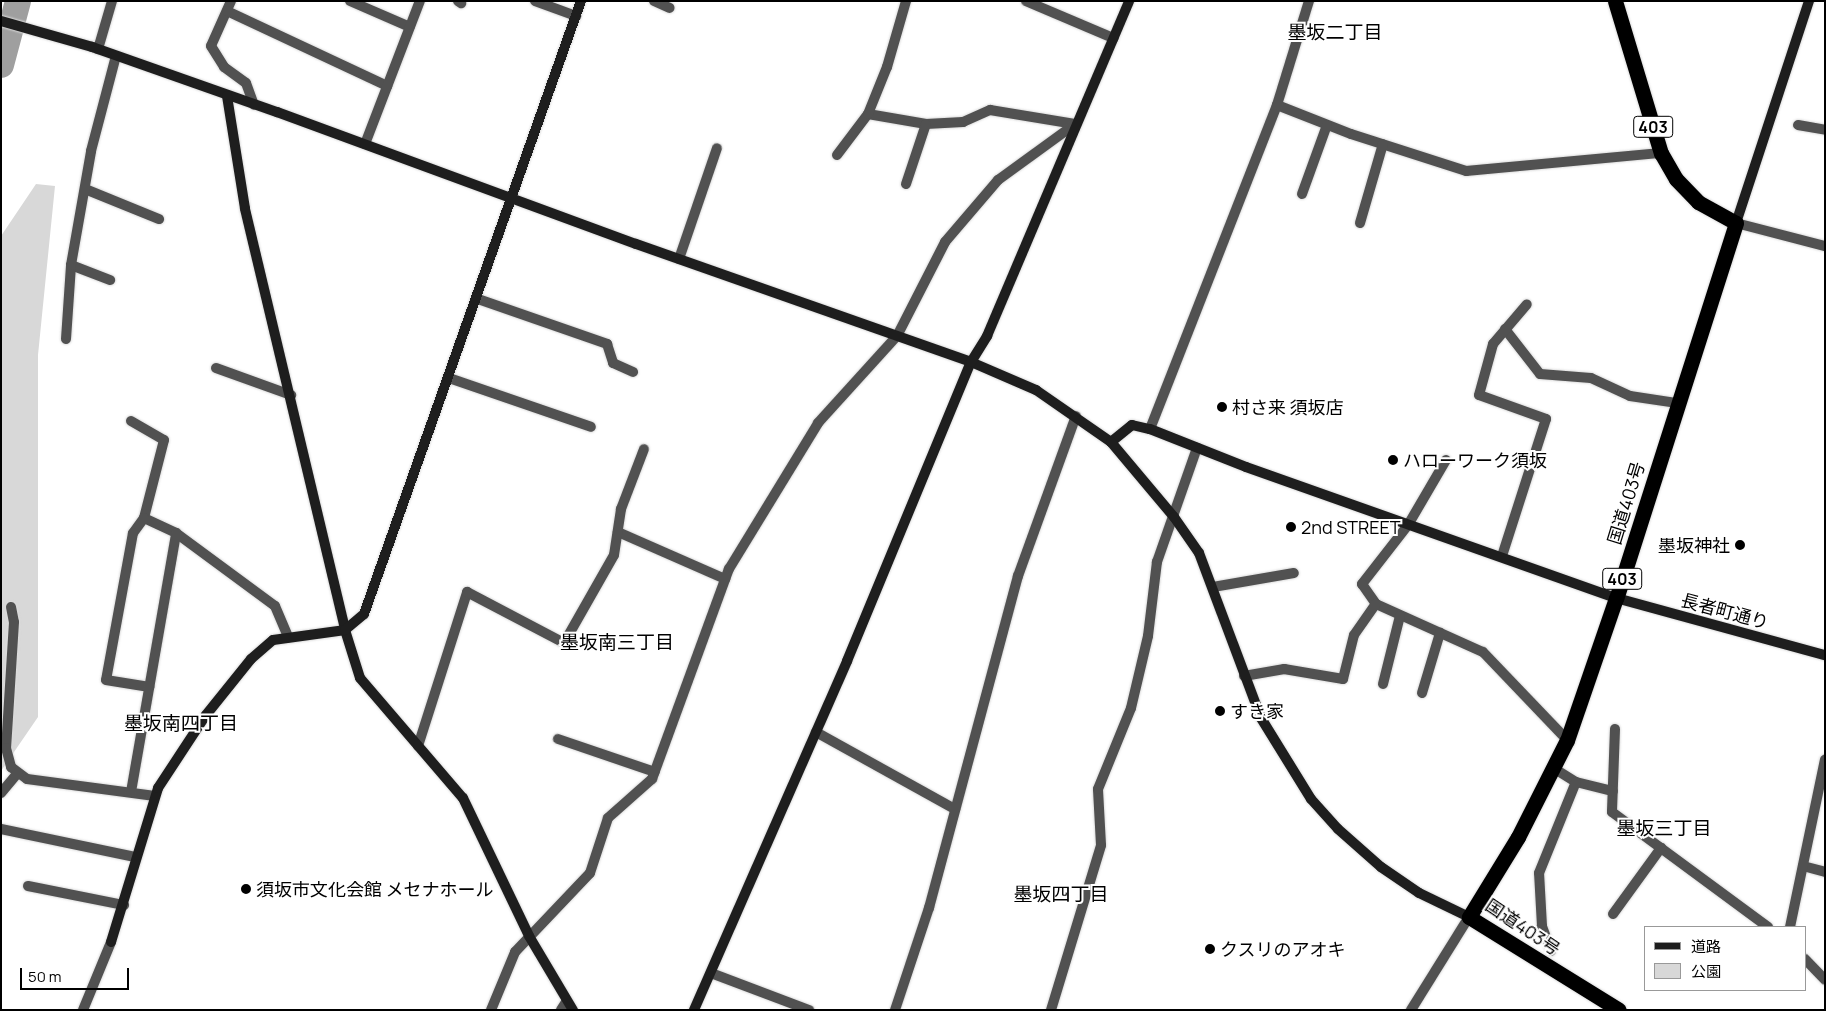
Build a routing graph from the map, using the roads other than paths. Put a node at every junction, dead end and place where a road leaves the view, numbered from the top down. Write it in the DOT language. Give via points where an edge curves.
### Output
graph roads {
  1 [pos="112,1"];
  2 [pos="231,1"];
  3 [pos="350,1"];
  4 [pos="420,1"];
  5 [pos="535,1"];
  6 [pos="581,1"];
  7 [pos="654,1"];
  8 [pos="906,1"];
  9 [pos="1026,1"];
  10 [pos="1129,1"];
  11 [pos="1309,1"];
  12 [pos="1614,1"];
  13 [pos="1809,1"];
  14 [pos="670,8"];
  15 [pos="227,11"];
  16 [pos="576,16"];
  17 [pos="1,21"];
  18 [pos="410,27"];
  19 [pos="1114,38"];
  20 [pos="95,48"];
  21 [pos="116,56"];
  22 [pos="387,86"];
  23 [pos="227,96"];
  24 [pos="254,104"];
  25 [pos="1277,106"];
  26 [pos="868,114"];
  27 [pos="926,124"];
  28 [pos="1075,124"];
  29 [pos="1328,125"];
  30 [pos="1798,126"];
  31 [pos="1825,130"];
  32 [pos="365,144"];
  33 [pos="1383,144"];
  34 [pos="717,148"];
  35 [pos="1661,153"];
  36 [pos="837,155"];
  37 [pos="906,184"];
  38 [pos="84,189"];
  39 [pos="1302,194"];
  40 [pos="514,199"];
  41 [pos="159,219"];
  42 [pos="1360,223"];
  43 [pos="1736,223"];
  44 [pos="1825,246"];
  45 [pos="678,259"];
  46 [pos="71,266"];
  47 [pos="110,280"];
  48 [pos="478,298"];
  49 [pos="1527,304"];
  50 [pos="1505,329"];
  51 [pos="896,336"];
  52 [pos="66,340"];
  53 [pos="971,362"];
  54 [pos="216,368"];
  55 [pos="633,372"];
  56 [pos="449,378"];
  57 [pos="291,395"];
  58 [pos="1677,403"];
  59 [pos="1076,416"];
  60 [pos="131,421"];
  61 [pos="591,427"];
  62 [pos="1150,429"];
  63 [pos="1111,442"];
  64 [pos="1197,448"];
  65 [pos="644,449"];
  66 [pos="1446,460"];
  67 [pos="1174,517"];
  68 [pos="144,518"];
  69 [pos="1408,525"];
  70 [pos="618,532"];
  71 [pos="176,533"];
  72 [pos="1502,556"];
  73 [pos="1294,573"];
  74 [pos="725,578"];
  75 [pos="1214,587"];
  76 [pos="1616,598"];
  77 [pos="1376,604"];
  78 [pos="11,607"];
  79 [pos="1400,616"];
  80 [pos="345,630"];
  81 [pos="1440,633"];
  82 [pos="288,637"];
  83 [pos="1825,655"];
  84 [pos="1244,676"];
  85 [pos="1383,684"];
  86 [pos="149,687"];
  87 [pos="1422,693"];
  88 [pos="1615,729"];
  89 [pos="816,732"];
  90 [pos="558,739"];
  91 [pos="1567,740"];
  92 [pos="418,746"];
  93 [pos="1825,760"];
  94 [pos="1555,769"];
  95 [pos="655,772"];
  96 [pos="18,773"];
  97 [pos="1576,782"];
  98 [pos="1613,791"];
  99 [pos="131,792"];
  100 [pos="1,793"];
  101 [pos="155,796"];
  102 [pos="955,809"];
  103 [pos="1,830"];
  104 [pos="1661,848"];
  105 [pos="135,857"];
  106 [pos="1803,866"];
  107 [pos="1825,872"];
  108 [pos="28,886"];
  109 [pos="124,905"];
  110 [pos="1613,914"];
  111 [pos="1469,917"];
  112 [pos="1767,926"];
  113 [pos="1790,926"];
  114 [pos="529,936"];
  115 [pos="1551,951"];
  116 [pos="1806,960"];
  117 [pos="711,973"];
  118 [pos="1825,980"];
  119 [pos="567,1007"];
  120 [pos="83,1010"];
  121 [pos="490,1010"];
  122 [pos="694,1010"];
  123 [pos="809,1010"];
  124 [pos="894,1010"];
  125 [pos="1051,1010"];
  126 [pos="1412,1010"];
  127 [pos="1619,1010"];
  1 -- 20 [label="street"];
  2 -- 15 [label="street"];
  3 -- 18 [label="street"];
  4 -- 18 [label="street"];
  5 -- 16 [label="street"];
  6 -- 16 [label="street"];
  7 -- 14 [label="street"];
  8 -- 26 [label="street" via="887,67"];
  9 -- 19 [label="street"];
  10 -- 19 [label="street"];
  11 -- 25 [label="street"];
  12 -- 35 [label="highway, 403"];
  13 -- 43 [label="street"];
  15 -- 22 [label="street"];
  15 -- 24 [label="street" via="211,46 224,67 246,83"];
  16 -- 40 [label="street"];
  17 -- 20 [label="street"];
  18 -- 22 [label="street"];
  19 -- 28 [label="street"];
  20 -- 21 [label="street"];
  21 -- 23 [label="street"];
  21 -- 38 [label="street"];
  22 -- 32 [label="street"];
  23 -- 24 [label="street"];
  23 -- 57 [label="street" via="246,209"];
  24 -- 32 [label="street"];
  25 -- 29 [label="street"];
  25 -- 62 [label="street"];
  26 -- 27 [label="street"];
  26 -- 36 [label="street"];
  27 -- 28 [label="street" via="963,122 990,110"];
  27 -- 37 [label="street"];
  28 -- 51 [label="street" via="998,180 945,242"];
  28 -- 53 [label="street" via="988,336"];
  29 -- 33 [label="street"];
  29 -- 39 [label="street"];
  30 -- 31 [label="street"];
  32 -- 40 [label="street"];
  33 -- 35 [label="street" via="1466,171"];
  33 -- 42 [label="street"];
  34 -- 45 [label="street"];
  35 -- 43 [label="highway, 403" via="1676,179 1698,202"];
  38 -- 41 [label="street"];
  38 -- 46 [label="street"];
  40 -- 45 [label="street"];
  40 -- 48 [label="street"];
  43 -- 44 [label="street"];
  43 -- 58 [label="highway, 国道403号 / 403"];
  45 -- 51 [label="street"];
  46 -- 47 [label="street"];
  46 -- 52 [label="street"];
  48 -- 55 [label="street" via="607,344 613,363"];
  48 -- 56 [label="street"];
  49 -- 50 [label="street"];
  50 -- 58 [label="street" via="1540,374 1591,378 1630,396"];
  50 -- 72 [label="street" via="1493,344 1479,395 1546,419"];
  51 -- 53 [label="street"];
  51 -- 74 [label="street" via="818,423"];
  53 -- 59 [label="street" via="1036,390"];
  53 -- 89 [label="street"];
  54 -- 57 [label="street"];
  56 -- 61 [label="street"];
  56 -- 80 [label="street" via="364,614"];
  57 -- 80 [label="street"];
  58 -- 76 [label="highway, 国道403号 / 403"];
  59 -- 63 [label="street"];
  59 -- 102 [label="street" via="1018,576"];
  60 -- 68 [label="street" via="164,440"];
  62 -- 63 [label="street" via="1132,425"];
  62 -- 64 [label="street, 長者町通り"];
  63 -- 67 [label="street"];
  64 -- 67 [label="street"];
  64 -- 69 [label="street, 長者町通り"];
  65 -- 70 [label="street" via="621,509"];
  66 -- 69 [label="street"];
  67 -- 75 [label="street" via="1199,552"];
  67 -- 125 [label="street" via="1157,562 1148,636 1131,708 1098,789 1101,845"];
  68 -- 71 [label="street"];
  68 -- 86 [label="street" via="133,533 106,680"];
  69 -- 72 [label="street, 長者町通り"];
  69 -- 77 [label="street" via="1362,584"];
  70 -- 74 [label="street"];
  70 -- 92 [label="street" via="614,555 564,643 467,592"];
  71 -- 82 [label="street" via="275,606"];
  71 -- 86 [label="street"];
  72 -- 76 [label="street, 長者町通り"];
  73 -- 75 [label="street"];
  74 -- 95 [label="street"];
  75 -- 84 [label="street"];
  76 -- 83 [label="street, 長者町通り / 403"];
  76 -- 91 [label="highway, 国道403号 / 403"];
  77 -- 79 [label="street"];
  77 -- 84 [label="street" via="1354,635 1343,679 1284,669"];
  78 -- 96 [label="street" via="14,622 6,748 11,767"];
  79 -- 81 [label="street"];
  79 -- 85 [label="street"];
  80 -- 82 [label="street"];
  80 -- 92 [label="street" via="360,678"];
  81 -- 87 [label="street"];
  81 -- 91 [label="street" via="1483,652"];
  82 -- 101 [label="street" via="274,640 251,659 206,714"];
  84 -- 111 [label="street" via="1261,718 1285,761 1311,799 1338,829 1404,882"];
  86 -- 99 [label="street"];
  88 -- 98 [label="street"];
  89 -- 102 [label="street"];
  89 -- 117 [label="street"];
  90 -- 95 [label="street"];
  91 -- 94 [label="highway, 国道403号 / 403"];
  92 -- 114 [label="street" via="463,798"];
  93 -- 106 [label="street"];
  94 -- 97 [label="street"];
  94 -- 111 [label="highway, 国道403号 / 403"];
  95 -- 114 [label="street" via="652,779 608,818 590,873"];
  96 -- 99 [label="street" via="27,779"];
  96 -- 100 [label="street"];
  97 -- 98 [label="street"];
  97 -- 115 [label="street" via="1539,872 1542,926"];
  98 -- 104 [label="street" via="1612,812"];
  99 -- 101 [label="street"];
  101 -- 105 [label="street"];
  102 -- 124 [label="street" via="929,908"];
  103 -- 105 [label="street"];
  104 -- 110 [label="street"];
  104 -- 112 [label="street"];
  105 -- 109 [label="street"];
  106 -- 107 [label="street"];
  106 -- 113 [label="street"];
  108 -- 109 [label="street"];
  109 -- 120 [label="street"];
  111 -- 126 [label="street"];
  111 -- 127 [label="highway, 国道403号"];
  114 -- 119 [label="street"];
  114 -- 121 [label="street" via="515,952"];
  116 -- 118 [label="street"];
  117 -- 122 [label="street"];
  117 -- 123 [label="street"];
}
